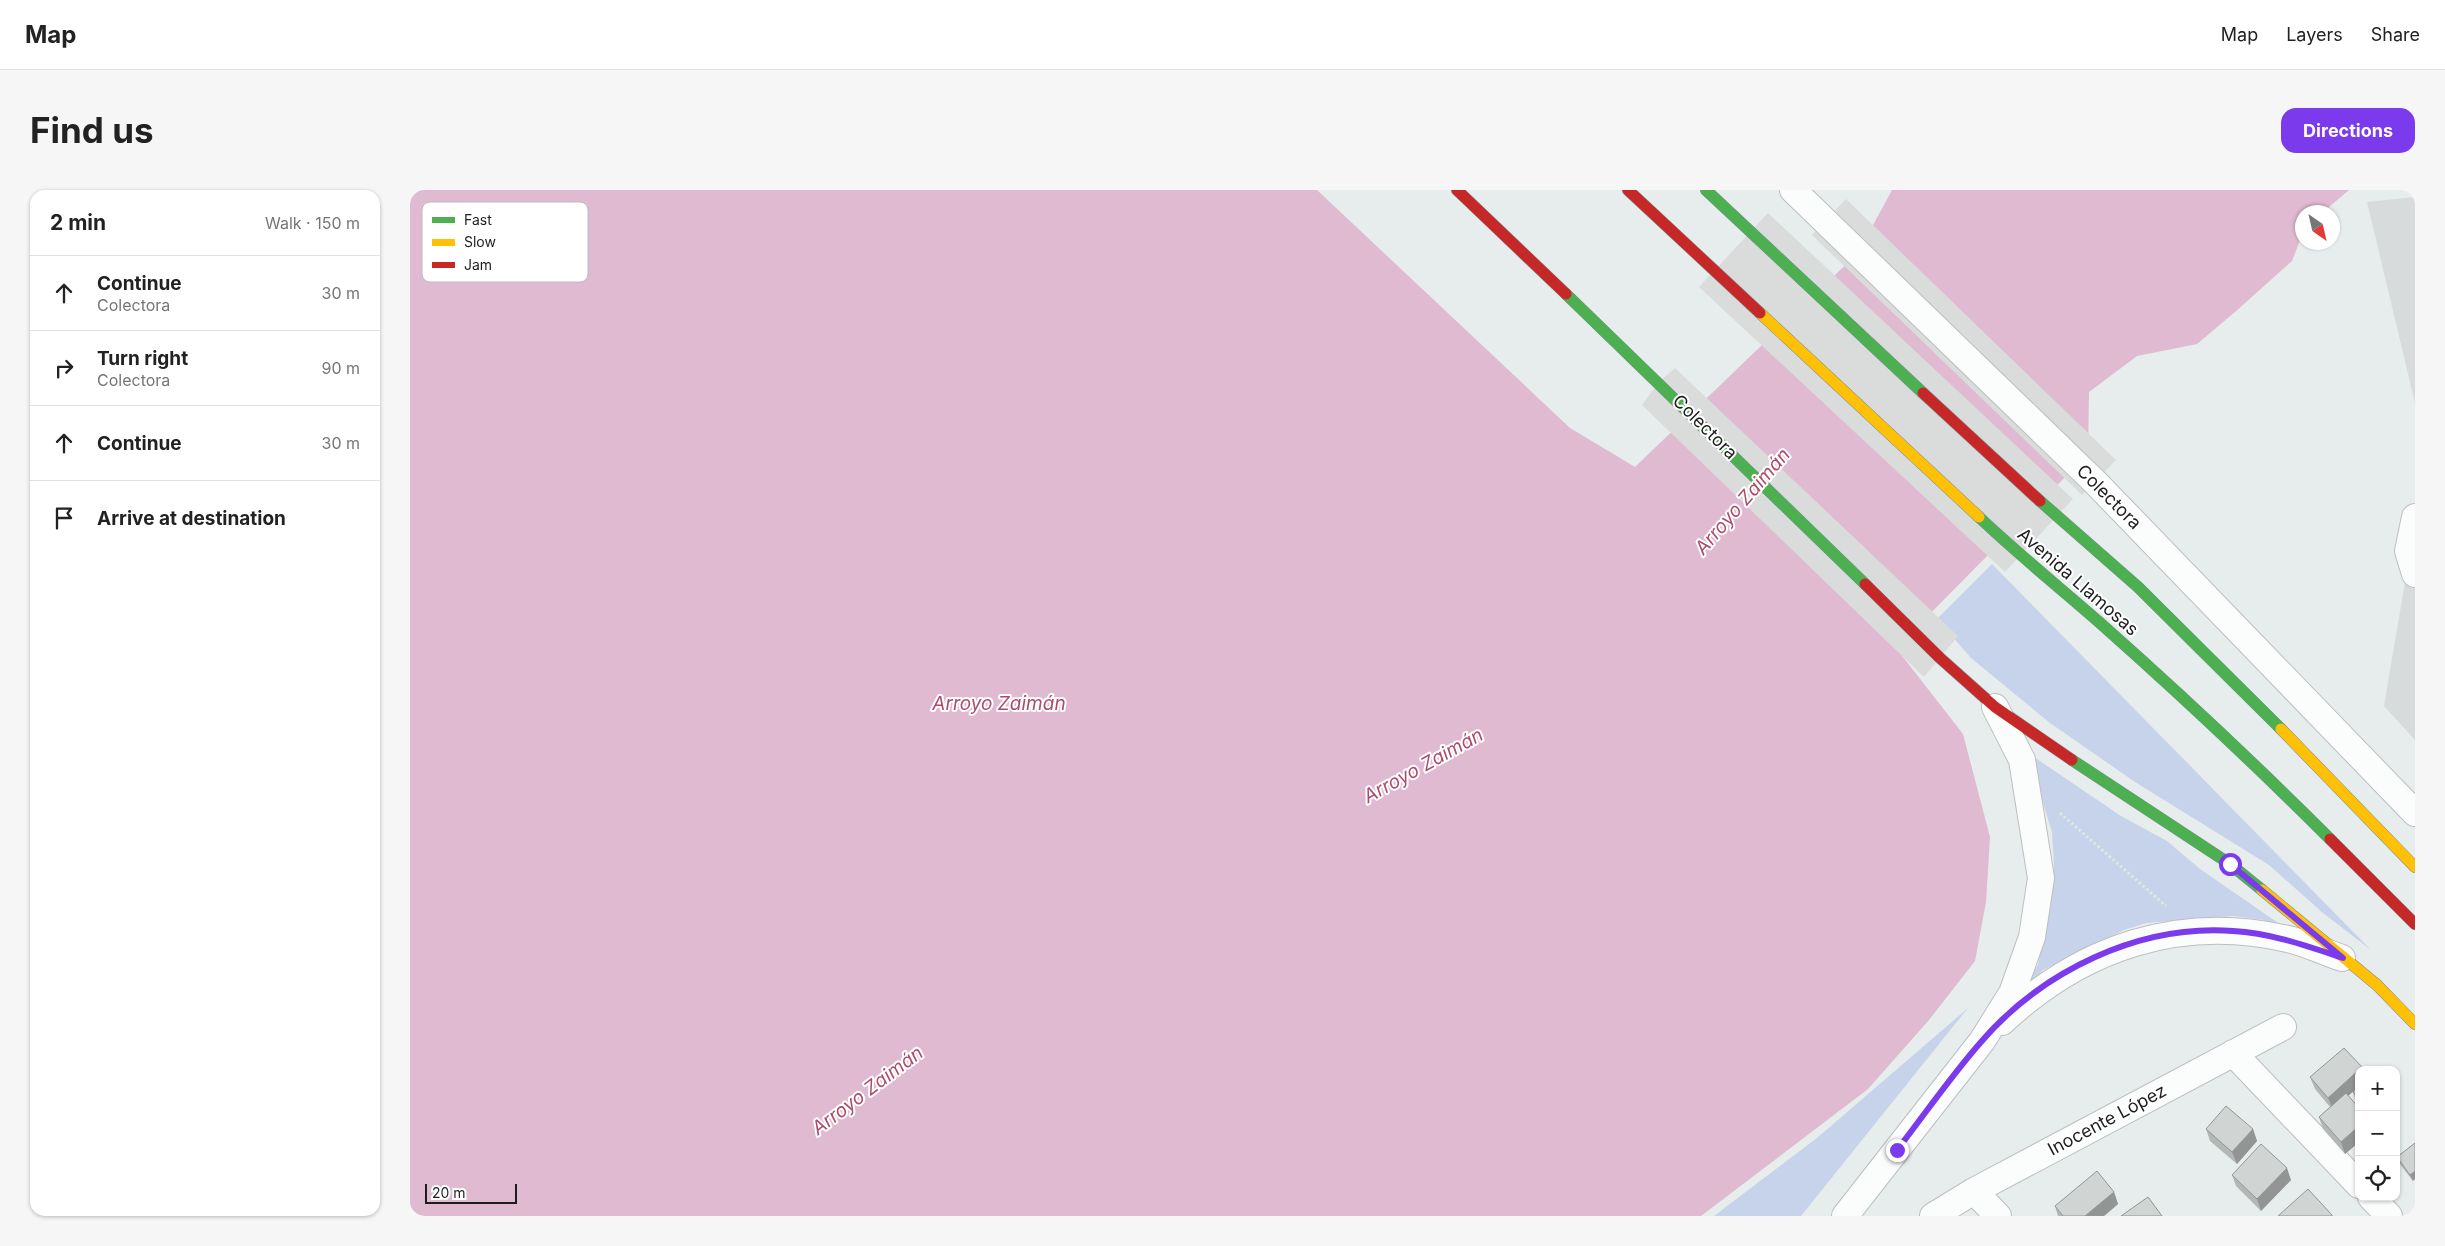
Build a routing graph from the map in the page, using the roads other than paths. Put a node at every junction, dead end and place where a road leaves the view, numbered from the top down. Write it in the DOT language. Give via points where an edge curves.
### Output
graph roads {
  1 [pos="1457,190"];
  2 [pos="1628,190"];
  3 [pos="1706,190"];
  4 [pos="1792,190"];
  5 [pos="2415,517"];
  6 [pos="2415,574"];
  7 [pos="1995,707"];
  8 [pos="2415,813"];
  9 [pos="2415,867"];
  10 [pos="2415,924"];
  11 [pos="2343,958"];
  12 [pos="2415,1024"];
  13 [pos="2283,1027"];
  14 [pos="1982,1041"];
  15 [pos="2233,1053"];
  16 [pos="2355,1181"];
  17 [pos="1974,1191"];
  18 [pos="2375,1201"];
  19 [pos="1845,1216"];
  20 [pos="1933,1216"];
  21 [pos="1998,1216"];
  22 [pos="2389,1216"];
  1 -- 7 [label="main road, Colectora" via="1659,382 1940,658"];
  2 -- 10 [label="main road, Avenida Llamosas" via="2020,556 2099,622 2269,778"];
  3 -- 9 [label="main road, Avenida Llamosas" via="2056,516 2138,587"];
  4 -- 8 [label="street, Colectora" via="2095,482"];
  5 -- 6 [label="street" via="2408,551"];
  7 -- 11 [label="main road, Colectora" via="2230,864"];
  7 -- 14 [label="street, Colectora" via="2022,760 2041,878 2032,937 2012,993"];
  11 -- 12 [label="main road, Colectora"];
  11 -- 14 [label="street, Colectora" via="2289,939 2233,930 2181,932 2120,946 2068,970 2021,1004"];
  13 -- 15 [label="street, Inocente López"];
  14 -- 19 [label="street"];
  15 -- 16 [label="street"];
  15 -- 17 [label="street, Inocente López"];
  17 -- 20 [label="street, Inocente López"];
  17 -- 21 [label="street"];
  18 -- 22 [label="street"];
}
